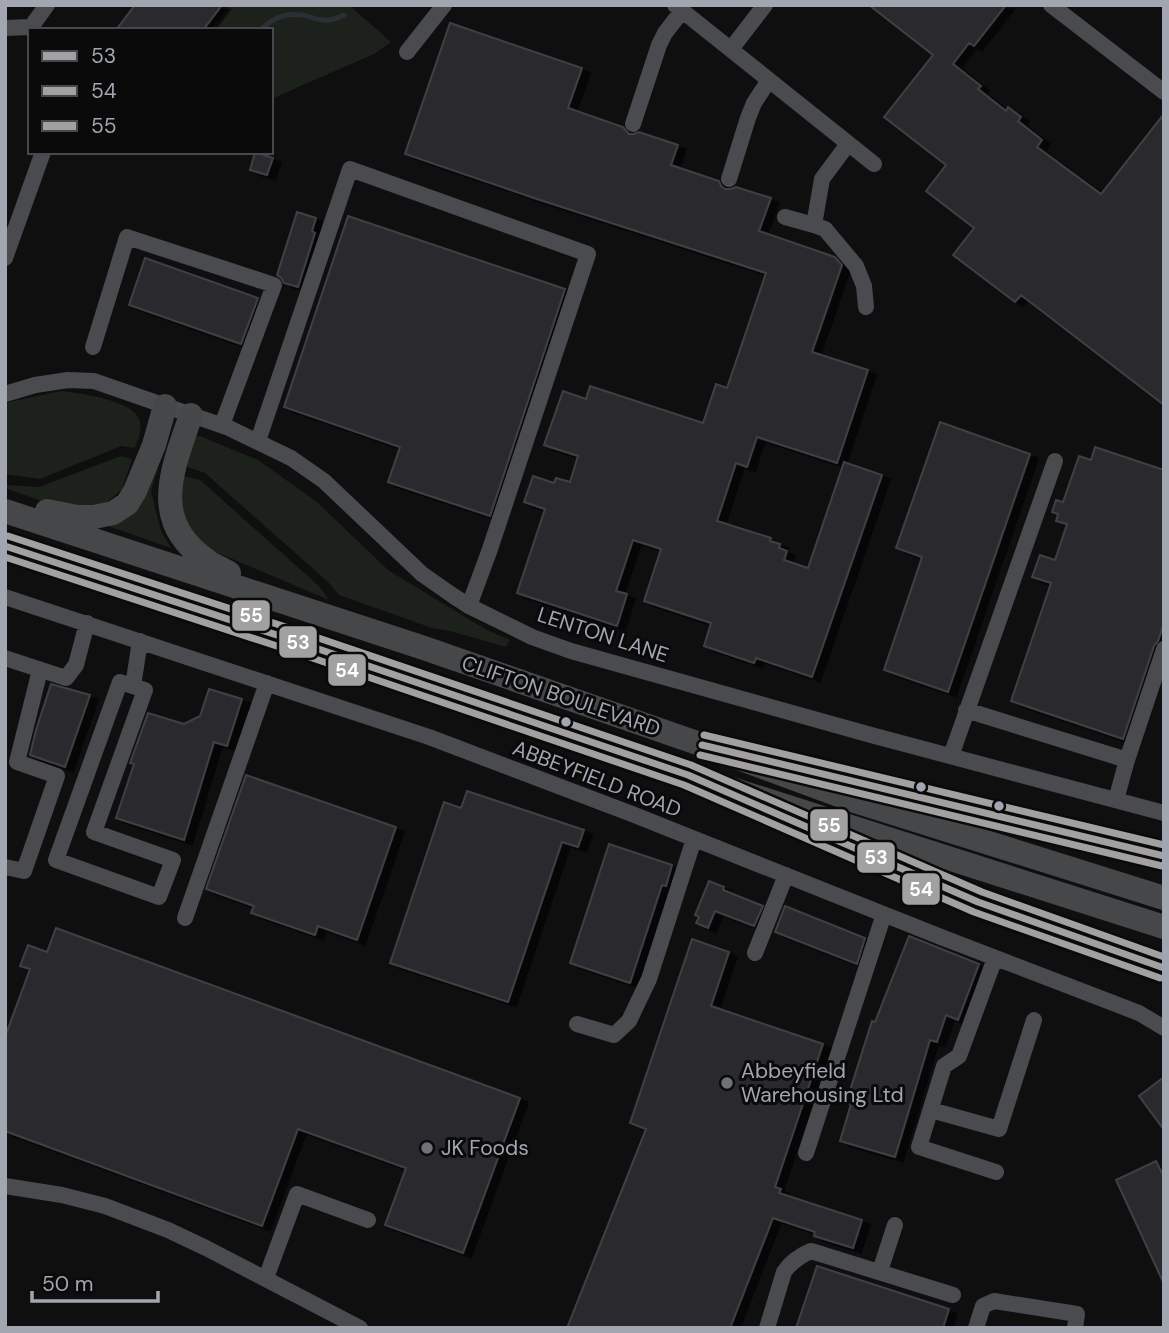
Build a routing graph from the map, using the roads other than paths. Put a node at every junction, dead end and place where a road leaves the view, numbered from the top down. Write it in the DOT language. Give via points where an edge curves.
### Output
graph roads {
  1 [pos="47,5"];
  2 [pos="444,5"];
  3 [pos="765,5"];
  4 [pos="1051,5"];
  5 [pos="678,8"];
  6 [pos="5,27"];
  7 [pos="33,28"];
  8 [pos="731,49"];
  9 [pos="407,52"];
  10 [pos="769,80"];
  11 [pos="1164,92"];
  12 [pos="633,124"];
  13 [pos="848,144"];
  14 [pos="43,154"];
  15 [pos="874,164"];
  16 [pos="729,179"];
  17 [pos="785,217"];
  18 [pos="814,225"];
  19 [pos="5,258"];
  20 [pos="866,307"];
  21 [pos="93,347"];
  22 [pos="5,394"];
  23 [pos="165,406"];
  24 [pos="191,415"];
  25 [pos="222,425"];
  26 [pos="258,441"];
  27 [pos="1055,461"];
  28 [pos="5,503"];
  29 [pos="5,511"];
  30 [pos="5,546"];
  31 [pos="5,597"];
  32 [pos="469,606"];
  33 [pos="326,616"];
  34 [pos="87,623"];
  35 [pos="140,641"];
  36 [pos="1164,649"];
  37 [pos="5,658"];
  38 [pos="40,670"];
  39 [pos="267,684"];
  40 [pos="133,686"];
  41 [pos="966,710"];
  42 [pos="699,744"];
  43 [pos="951,756"];
  44 [pos="1127,760"];
  45 [pos="688,775"];
  46 [pos="1116,800"];
  47 [pos="1164,813"];
  48 [pos="694,839"];
  49 [pos="1164,856"];
  50 [pos="5,867"];
  51 [pos="786,875"];
  52 [pos="1164,898"];
  53 [pos="884,914"];
  54 [pos="185,918"];
  55 [pos="1164,927"];
  56 [pos="755,953"];
  57 [pos="995,958"];
  58 [pos="1164,968"];
  59 [pos="1034,1020"];
  60 [pos="577,1024"];
  61 [pos="1164,1028"];
  62 [pos="930,1110"];
  63 [pos="806,1153"];
  64 [pos="996,1172"];
  65 [pos="5,1186"];
  66 [pos="368,1220"];
  67 [pos="895,1225"];
  68 [pos="880,1271"];
  69 [pos="266,1278"];
  70 [pos="953,1295"];
  71 [pos="360,1328"];
  72 [pos="767,1328"];
  73 [pos="976,1328"];
  74 [pos="1075,1328"];
  1 -- 7 [label="street"];
  2 -- 9 [label="street"];
  3 -- 8 [label="street"];
  4 -- 11 [label="street"];
  5 -- 8 [label="street"];
  5 -- 12 [label="street" via="659,45"];
  6 -- 7 [label="street"];
  8 -- 10 [label="street"];
  10 -- 13 [label="street"];
  10 -- 16 [label="street" via="754,103"];
  13 -- 15 [label="street"];
  13 -- 18 [label="street" via="824,174"];
  14 -- 19 [label="street"];
  17 -- 18 [label="street"];
  18 -- 20 [label="street" via="825,229 856,266"];
  21 -- 25 [label="street" via="127,237 274,285"];
  22 -- 23 [label="street, LENTON LANE" via="68,380 94,381"];
  23 -- 24 [label="street, LENTON LANE"];
  23 -- 28 [label="highway" via="135,491 127,504 113,513 77,517"];
  24 -- 25 [label="street, LENTON LANE"];
  24 -- 33 [label="highway" via="173,467 170,507 181,538 205,560"];
  25 -- 26 [label="street, LENTON LANE"];
  26 -- 32 [label="street, LENTON LANE" via="324,481 422,574"];
  26 -- 32 [label="street" via="351,169 587,254"];
  27 -- 41 [label="street"];
  29 -- 33 [label="highway, CLIFTON BOULEVARD"];
  30 -- 45 [label="highway, CLIFTON BOULEVARD"];
  31 -- 34 [label="street, ABBEYFIELD ROAD"];
  32 -- 43 [label="street, LENTON LANE" via="571,651"];
  33 -- 42 [label="highway, CLIFTON BOULEVARD"];
  34 -- 35 [label="street, ABBEYFIELD ROAD"];
  34 -- 38 [label="street" via="76,665 66,678"];
  35 -- 39 [label="street, ABBEYFIELD ROAD"];
  35 -- 40 [label="street"];
  36 -- 44 [label="street"];
  37 -- 38 [label="street"];
  38 -- 50 [label="street" via="17,762 57,776 24,871"];
  39 -- 48 [label="street, ABBEYFIELD ROAD" via="429,737"];
  39 -- 54 [label="street"];
  40 -- 40 [label="street" via="145,690 94,832 173,860 159,897 56,860 120,681"];
  41 -- 43 [label="street"];
  41 -- 44 [label="street"];
  42 -- 49 [label="highway"];
  42 -- 52 [label="highway, CLIFTON BOULEVARD" via="855,801"];
  43 -- 46 [label="street, LENTON LANE"];
  44 -- 46 [label="street"];
  45 -- 55 [label="highway, CLIFTON BOULEVARD"];
  45 -- 58 [label="highway" via="978,902"];
  46 -- 47 [label="street, LENTON LANE"];
  48 -- 51 [label="street, ABBEYFIELD ROAD"];
  48 -- 60 [label="street" via="649,979 629,1021 614,1035"];
  51 -- 53 [label="street, ABBEYFIELD ROAD"];
  51 -- 56 [label="street"];
  53 -- 57 [label="street, ABBEYFIELD ROAD"];
  53 -- 63 [label="street"];
  57 -- 61 [label="street, ABBEYFIELD ROAD" via="1139,1013"];
  57 -- 62 [label="street" via="959,1056 944,1066"];
  59 -- 62 [label="street" via="999,1129"];
  62 -- 64 [label="street" via="919,1147"];
  65 -- 69 [label="street" via="105,1206 197,1243"];
  66 -- 69 [label="street" via="297,1194"];
  67 -- 68 [label="street"];
  68 -- 70 [label="street"];
  68 -- 72 [label="street" via="811,1251 800,1255 784,1272"];
  69 -- 71 [label="street"];
  73 -- 74 [label="street" via="983,1306 994,1301 1077,1314"];
}
